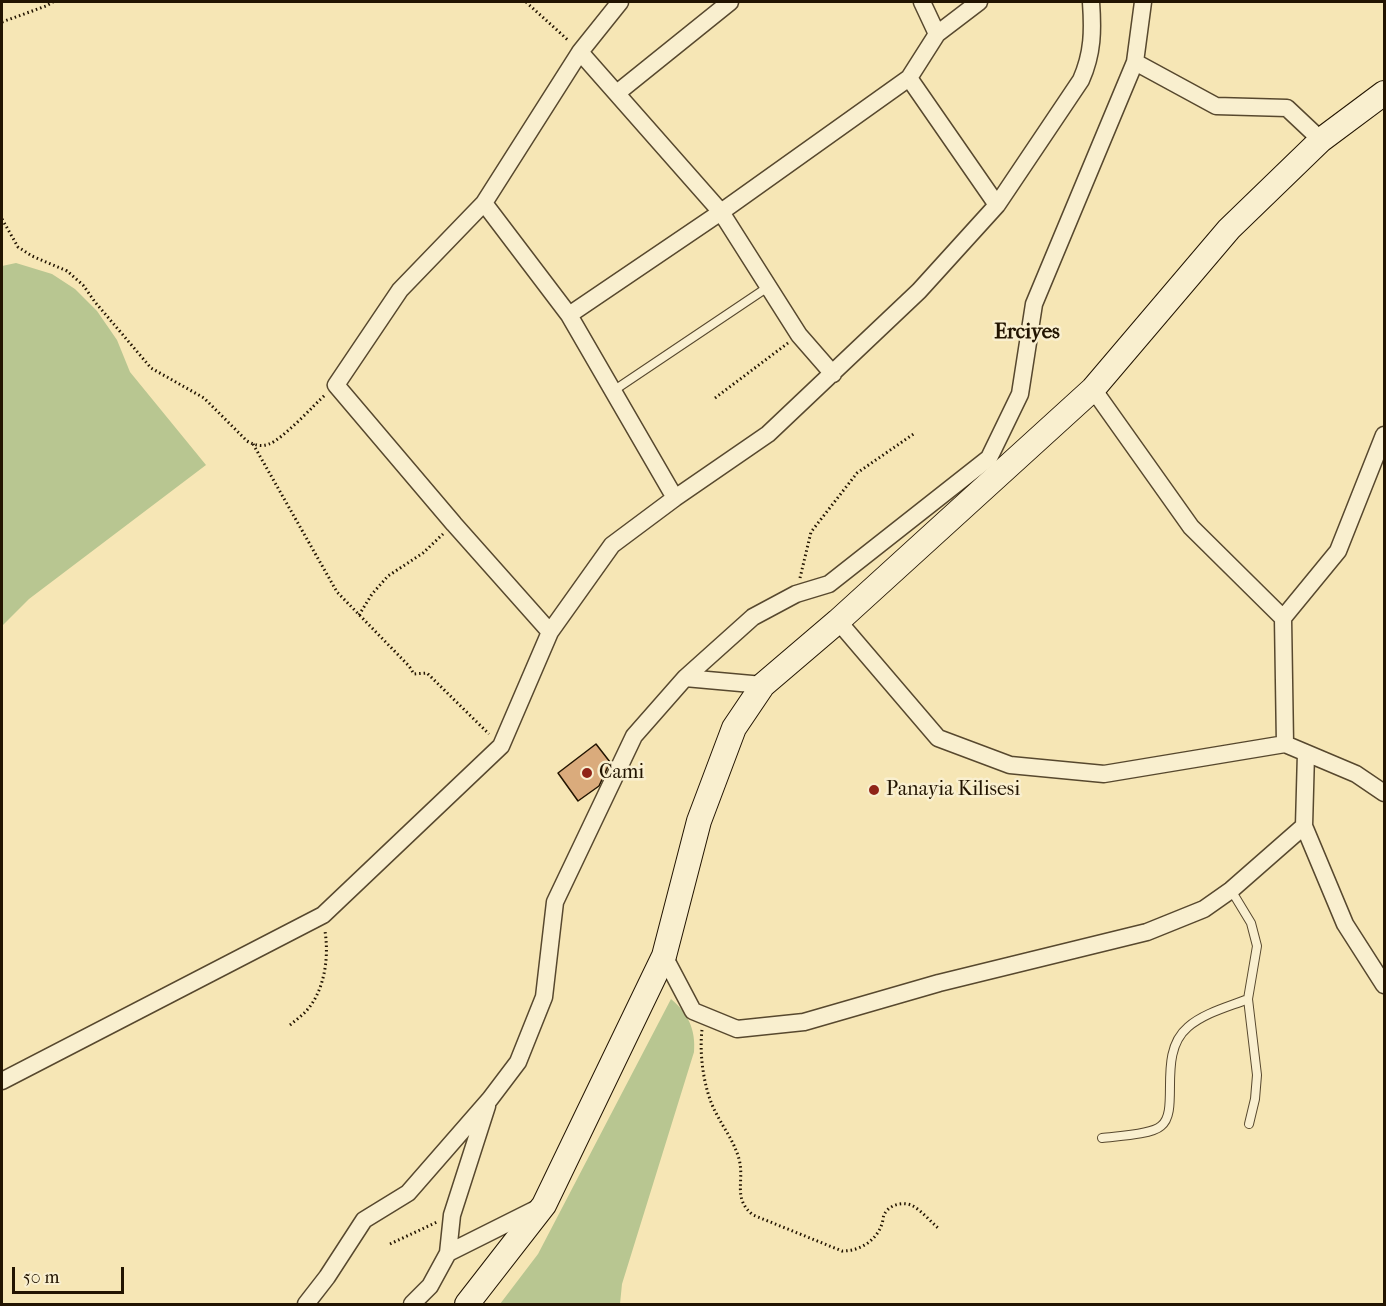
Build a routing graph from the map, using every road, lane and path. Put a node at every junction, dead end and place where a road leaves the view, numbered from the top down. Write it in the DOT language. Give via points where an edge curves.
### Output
graph roads {
  1 [pos="53,2"];
  2 [pos="526,2"];
  3 [pos="620,2"];
  4 [pos="730,2"];
  5 [pos="922,2"];
  6 [pos="979,2"];
  7 [pos="1091,2"];
  8 [pos="1143,2"];
  9 [pos="2,22"];
  10 [pos="937,34"];
  11 [pos="580,52"];
  12 [pos="1135,62"];
  13 [pos="909,78"];
  14 [pos="616,93"];
  15 [pos="1384,93"];
  16 [pos="1321,140"];
  17 [pos="484,203"];
  18 [pos="997,205"];
  19 [pos="721,212"];
  20 [pos="2,219"];
  21 [pos="768,287"];
  22 [pos="569,315"];
  23 [pos="799,335"];
  24 [pos="832,374"];
  25 [pos="336,385"];
  26 [pos="1093,389"];
  27 [pos="613,391"];
  28 [pos="715,398"];
  29 [pos="915,433"];
  30 [pos="1384,435"];
  31 [pos="253,444"];
  32 [pos="993,467"];
  33 [pos="675,498"];
  34 [pos="454,524"];
  35 [pos="796,594"];
  36 [pos="359,615"];
  37 [pos="1283,618"];
  38 [pos="838,621"];
  39 [pos="550,632"];
  40 [pos="685,678"];
  41 [pos="763,685"];
  42 [pos="1285,744"];
  43 [pos="501,746"];
  44 [pos="1306,753"];
  45 [pos="1384,793"];
  46 [pos="1304,826"];
  47 [pos="1231,890"];
  48 [pos="322,915"];
  49 [pos="664,956"];
  50 [pos="1384,985"];
  51 [pos="1248,999"];
  52 [pos="704,1015"];
  53 [pos="290,1025"];
  54 [pos="2,1081"];
  55 [pos="490,1099"];
  56 [pos="1249,1124"];
  57 [pos="1102,1138"];
  58 [pos="544,1205"];
  59 [pos="452,1215"];
  60 [pos="938,1228"];
  61 [pos="390,1244"];
  62 [pos="448,1253"];
  63 [pos="306,1305"];
  64 [pos="412,1305"];
  65 [pos="467,1305"];
  1 -- 9 [label="path"];
  2 -- 11 [label="path"];
  3 -- 11 [label="street"];
  4 -- 14 [label="street"];
  5 -- 10 [label="street"];
  6 -- 10 [label="street"];
  7 -- 18 [label="street" via="1092,48 1087,65"];
  8 -- 12 [label="street"];
  10 -- 13 [label="street"];
  11 -- 14 [label="street"];
  11 -- 17 [label="street"];
  12 -- 16 [label="street" via="1216,106 1287,108"];
  12 -- 32 [label="street" via="1034,304 1020,394"];
  13 -- 18 [label="street"];
  13 -- 19 [label="street"];
  14 -- 19 [label="street"];
  15 -- 16 [label="street"];
  16 -- 26 [label="street" via="1229,229"];
  17 -- 22 [label="street"];
  17 -- 25 [label="street" via="400,290"];
  18 -- 24 [label="street" via="919,291"];
  19 -- 21 [label="street"];
  19 -- 22 [label="street"];
  20 -- 31 [label="path" via="18,247 67,271 83,285 151,368 204,398"];
  21 -- 23 [label="street"];
  21 -- 27 [label="lane"];
  22 -- 27 [label="street"];
  23 -- 24 [label="street"];
  23 -- 28 [label="path"];
  24 -- 33 [label="street" via="768,434"];
  25 -- 31 [label="path" via="275,441 261,446"];
  25 -- 34 [label="street"];
  26 -- 32 [label="street"];
  26 -- 37 [label="street" via="1191,527"];
  27 -- 33 [label="street"];
  29 -- 35 [label="path" via="857,473 811,532"];
  30 -- 37 [label="street" via="1338,551"];
  31 -- 36 [label="path" via="337,592"];
  32 -- 35 [label="street" via="829,584"];
  32 -- 38 [label="street"];
  33 -- 39 [label="street" via="612,545"];
  34 -- 36 [label="path" via="423,553 388,576"];
  34 -- 39 [label="street"];
  35 -- 40 [label="street" via="753,617"];
  36 -- 43 [label="path" via="414,674 427,673"];
  37 -- 42 [label="street"];
  38 -- 41 [label="street"];
  38 -- 42 [label="street" via="938,738 1010,765 1104,774"];
  39 -- 43 [label="street"];
  40 -- 41 [label="street"];
  40 -- 55 [label="street" via="634,736 587,832 555,902 544,997 518,1062"];
  41 -- 49 [label="street" via="734,728 699,822"];
  42 -- 44 [label="street"];
  43 -- 48 [label="street"];
  44 -- 45 [label="street" via="1356,774"];
  44 -- 46 [label="street"];
  46 -- 47 [label="street"];
  46 -- 50 [label="street" via="1345,924"];
  47 -- 51 [label="lane" via="1256,939"];
  47 -- 52 [label="street" via="1204,909 1147,932 939,983 804,1022 737,1029"];
  48 -- 53 [label="path" via="328,951 321,987 308,1009"];
  48 -- 54 [label="street"];
  49 -- 52 [label="street" via="693,1011"];
  49 -- 58 [label="street"];
  51 -- 56 [label="lane" via="1257,1075"];
  51 -- 57 [label="lane" via="1194,1022 1177,1040 1172,1054 1168,1116 1163,1125"];
  52 -- 60 [label="path" via="700,1045 704,1074 715,1111 733,1140 740,1162 740,1193 746,1209 842,1251 866,1245 882,1226 885,1214 896,1205 916,1208"];
  55 -- 59 [label="street"];
  55 -- 63 [label="street" via="408,1193 364,1220"];
  58 -- 62 [label="street"];
  58 -- 65 [label="street"];
  59 -- 61 [label="path"];
  59 -- 62 [label="street"];
  62 -- 64 [label="street" via="430,1286"];
}
